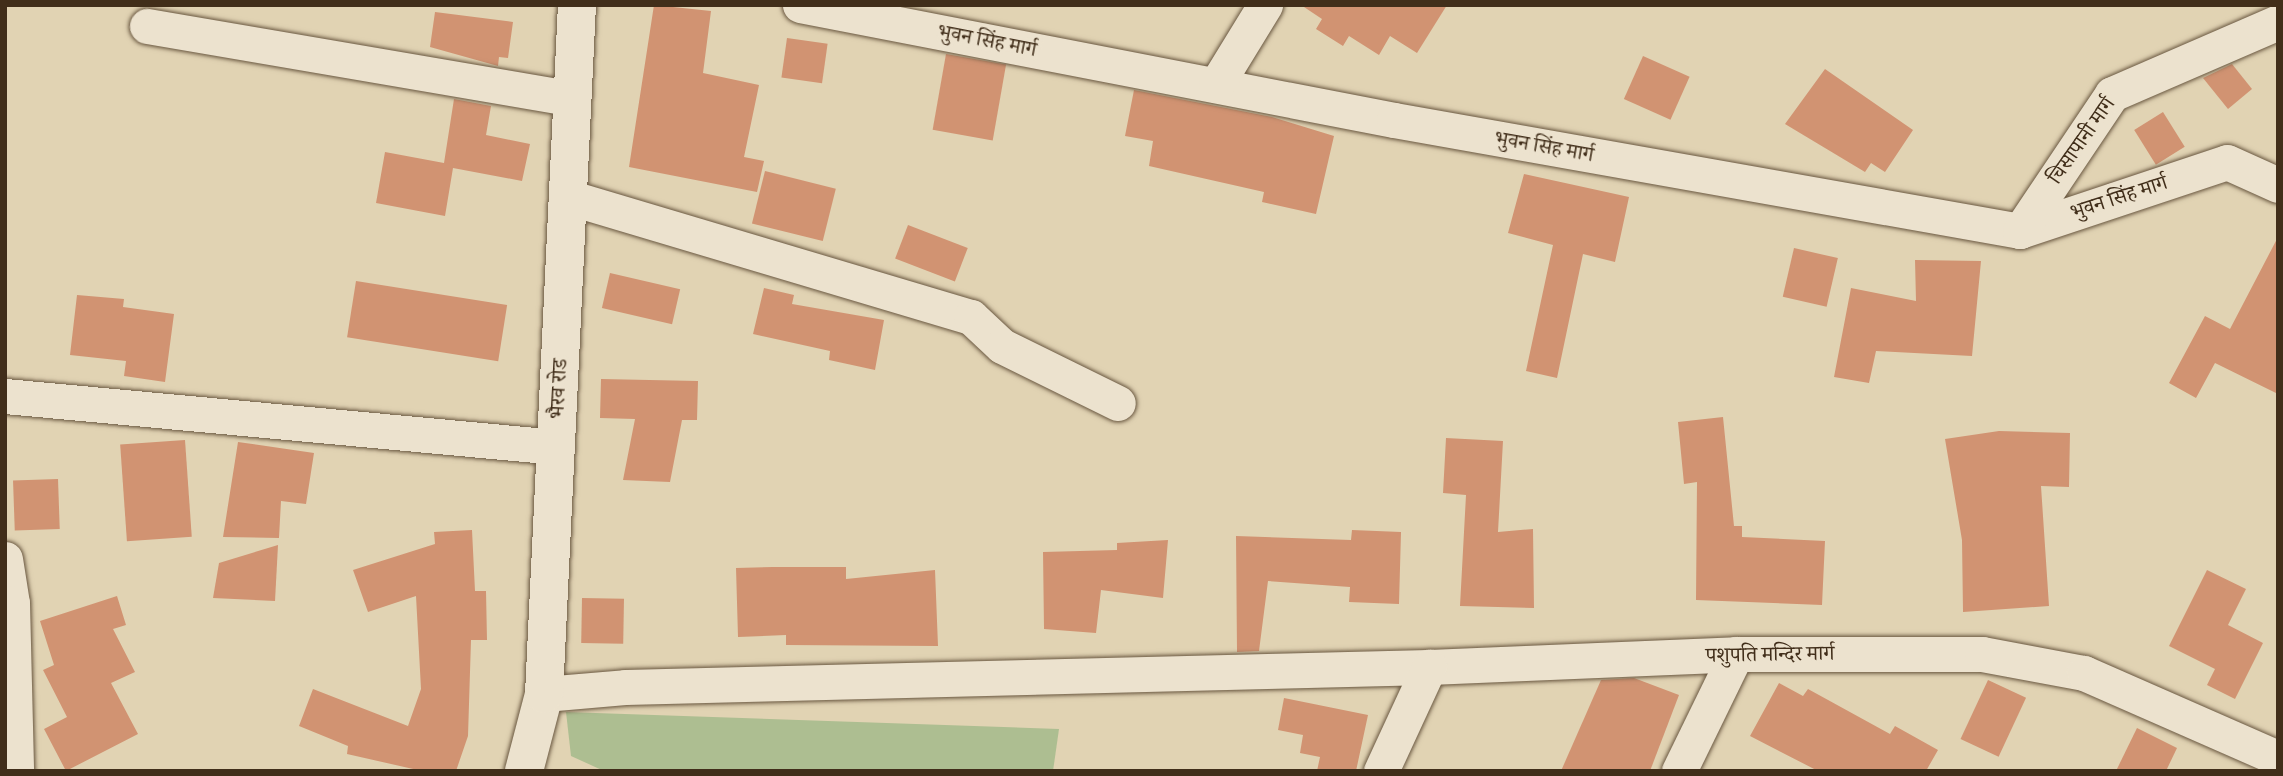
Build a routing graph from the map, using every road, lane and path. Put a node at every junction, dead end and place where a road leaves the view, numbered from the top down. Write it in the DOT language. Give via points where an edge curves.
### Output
graph roads {
  1 [pos="577,5"];
  2 [pos="800,5"];
  3 [pos="1265,5"];
  4 [pos="2278,22"];
  5 [pos="147,26"];
  6 [pos="1216,85"];
  7 [pos="572,99"];
  8 [pos="2278,185"];
  9 [pos="568,197"];
  10 [pos="2020,231"];
  11 [pos="5,396"];
  12 [pos="1118,402"];
  13 [pos="557,447"];
  14 [pos="5,559"];
  15 [pos="1736,654"];
  16 [pos="1429,667"];
  17 [pos="544,694"];
  18 [pos="2278,758"];
  19 [pos="530,768"];
  20 [pos="1685,769"];
  21 [pos="16,771"];
  22 [pos="1381,771"];
  1 -- 7 [label="main road, भैरव रोड"];
  2 -- 6 [label="street, भुवन सिंह मार्ग"];
  3 -- 6 [label="street"];
  4 -- 10 [label="street, चिसापानी मार्ग" via="2112,94"];
  5 -- 7 [label="street"];
  6 -- 10 [label="street, भुवन सिंह मार्ग"];
  7 -- 9 [label="main road, भैरव रोड"];
  8 -- 10 [label="street, भुवन सिंह मार्ग" via="2227,162"];
  9 -- 12 [label="street" via="971,317 1002,346"];
  9 -- 13 [label="main road, भैरव रोड"];
  11 -- 13 [label="street"];
  13 -- 17 [label="main road, भैरव रोड"];
  14 -- 21 [label="street" via="12,603"];
  15 -- 16 [label="street, पशुपति मन्दिर मार्ग"];
  15 -- 18 [label="street, पशुपति मन्दिर मार्ग" via="1982,654 2084,673"];
  15 -- 20 [label="street"];
  16 -- 17 [label="street, पशुपति मन्दिर मार्ग" via="625,687"];
  16 -- 22 [label="street"];
  17 -- 19 [label="main road, भैरव रोड"];
}
